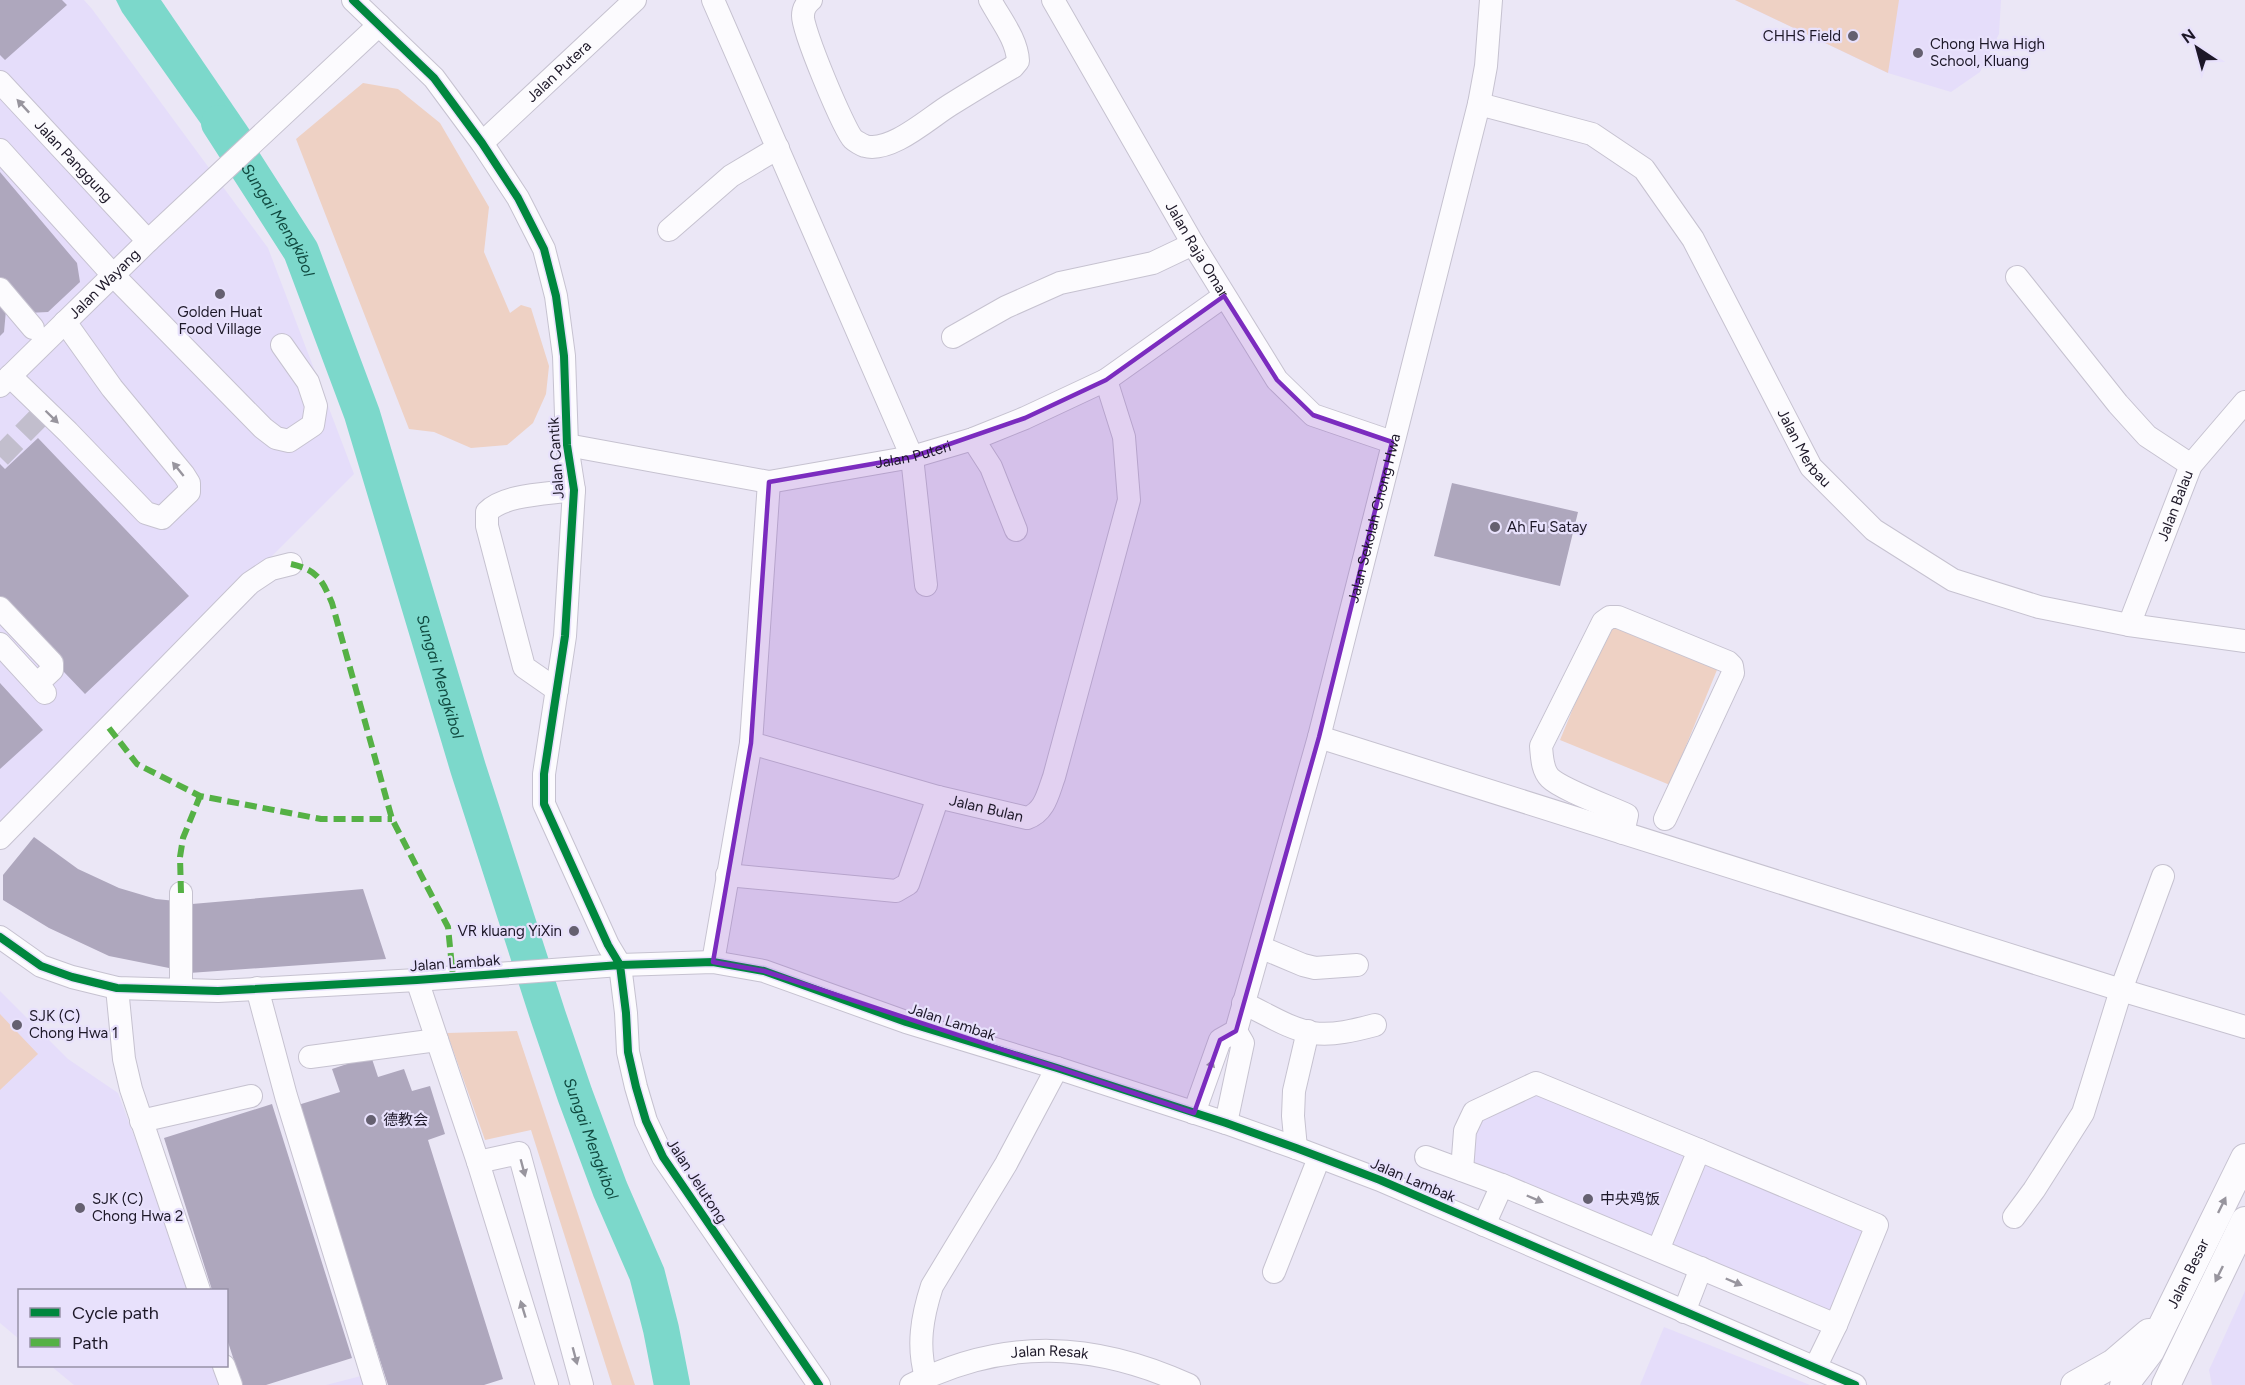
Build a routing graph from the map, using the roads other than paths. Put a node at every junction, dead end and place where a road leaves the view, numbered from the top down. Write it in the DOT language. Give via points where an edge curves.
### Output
graph roads {
  1 [pos="352,0"];
  2 [pos="635,0"];
  3 [pos="713,0"];
  4 [pos="811,0"];
  5 [pos="990,0"];
  6 [pos="1053,0"];
  7 [pos="1491,0"];
  8 [pos="379,25"];
  9 [pos="0,82"];
  10 [pos="1479,104"];
  11 [pos="482,143"];
  12 [pos="778,148"];
  13 [pos="0,150"];
  14 [pos="669,230"];
  15 [pos="148,241"];
  16 [pos="1193,244"];
  17 [pos="113,275"];
  18 [pos="2017,277"];
  19 [pos="0,289"];
  20 [pos="1224,296"];
  21 [pos="65,322"];
  22 [pos="33,328"];
  23 [pos="953,337"];
  24 [pos="282,345"];
  25 [pos="1106,380"];
  26 [pos="5,381"];
  27 [pos="2245,402"];
  28 [pos="973,439"];
  29 [pos="1392,442"];
  30 [pos="567,445"];
  31 [pos="912,458"];
  32 [pos="2191,465"];
  33 [pos="769,482"];
  34 [pos="574,490"];
  35 [pos="1016,530"];
  36 [pos="291,564"];
  37 [pos="926,585"];
  38 [pos="0,608"];
  39 [pos="2129,626"];
  40 [pos="2245,641"];
  41 [pos="0,644"];
  42 [pos="557,690"];
  43 [pos="1319,737"];
  44 [pos="751,743"];
  45 [pos="938,798"];
  46 [pos="1665,819"];
  47 [pos="1623,833"];
  48 [pos="0,838"];
  49 [pos="727,875"];
  50 [pos="2163,876"];
  51 [pos="180,893"];
  52 [pos="0,937"];
  53 [pos="1260,947"];
  54 [pos="713,962"];
  55 [pos="620,965"];
  56 [pos="1357,965"];
  57 [pos="417,980"];
  58 [pos="117,988"];
  59 [pos="257,988"];
  60 [pos="181,989"];
  61 [pos="2121,990"];
  62 [pos="1243,1003"];
  63 [pos="1375,1025"];
  64 [pos="2245,1027"];
  65 [pos="1236,1031"];
  66 [pos="1308,1031"];
  67 [pos="437,1040"];
  68 [pos="310,1057"];
  69 [pos="1057,1068"];
  70 [pos="251,1096"];
  71 [pos="1194,1113"];
  72 [pos="141,1120"];
  73 [pos="1226,1123"];
  74 [pos="1296,1148"];
  75 [pos="1699,1150"];
  76 [pos="1426,1157"];
  77 [pos="1319,1158"];
  78 [pos="2245,1158"];
  79 [pos="478,1162"];
  80 [pos="1462,1170"];
  81 [pos="1502,1185"];
  82 [pos="2014,1217"];
  83 [pos="2245,1221"];
  84 [pos="1484,1225"];
  85 [pos="1658,1250"];
  86 [pos="1701,1268"];
  87 [pos="1274,1272"];
  88 [pos="199,1289"];
  89 [pos="1684,1311"];
  90 [pos="2183,1318"];
  91 [pos="1836,1325"];
  92 [pos="225,1367"];
  93 [pos="1815,1368"];
  94 [pos="919,1381"];
  95 [pos="1179,1383"];
  96 [pos="231,1385"];
  97 [pos="375,1385"];
  98 [pos="547,1385"];
  99 [pos="582,1385"];
  100 [pos="819,1385"];
  101 [pos="1855,1385"];
  102 [pos="2075,1385"];
  103 [pos="2124,1385"];
  104 [pos="2166,1385"];
  105 [pos="2184,1385"];
  1 -- 8 [label="street, Jalan Cantik"];
  2 -- 11 [label="street, Jalan Putera"];
  3 -- 12 [label="street"];
  4 -- 5 [label="street" via="802,17 815,56 845,127 853,140 865,146 884,145 920,126 1018,61 1013,41"];
  6 -- 16 [label="street, Jalan Raja Omar"];
  7 -- 10 [label="street, Jalan Sekolah Chong Hwa"];
  8 -- 11 [label="street, Jalan Cantik" via="434,78"];
  8 -- 15 [label="street, Jalan Wayang"];
  15 -- 9 [label="street, Jalan Panggung, one-way"];
  10 -- 29 [label="street, Jalan Sekolah Chong Hwa"];
  10 -- 39 [label="street, Jalan Merbau" via="1592,134 1644,169 1693,239 1811,466 1874,530 1953,580 2039,607"];
  11 -- 30 [label="street, Jalan Cantik" via="518,198 544,249 556,296 564,356"];
  12 -- 14 [label="street" via="731,176"];
  12 -- 31 [label="street"];
  13 -- 17 [label="street"];
  15 -- 17 [label="street, Jalan Wayang"];
  16 -- 20 [label="street, Jalan Raja Omar"];
  16 -- 23 [label="street" via="1153,263 1060,283"];
  17 -- 21 [label="street, Jalan Wayang"];
  17 -- 24 [label="street" via="263,428 276,438 289,441 313,425 316,406 308,382"];
  18 -- 32 [label="street" via="2147,436"];
  19 -- 22 [label="street"];
  20 -- 25 [label="street, Jalan Puteri"];
  20 -- 29 [label="street, Jalan Raja Omar" via="1277,380 1313,415"];
  21 -- 26 [label="street, Jalan Wayang"];
  26 -- 21 [label="street, one-way" via="68,432 146,513 162,518 189,492 184,475 112,388"];
  25 -- 28 [label="street, Jalan Puteri"];
  25 -- 45 [label="street, Jalan Bulan" via="1124,437 1129,500 1044,805 1027,818"];
  27 -- 32 [label="street, Jalan Balau"];
  28 -- 31 [label="street, Jalan Puteri"];
  28 -- 35 [label="street" via="991,467"];
  29 -- 43 [label="street, Jalan Sekolah Chong Hwa"];
  30 -- 33 [label="street, Jalan Puteri"];
  30 -- 34 [label="street, Jalan Cantik"];
  31 -- 33 [label="street, Jalan Puteri"];
  31 -- 37 [label="street"];
  32 -- 39 [label="street, Jalan Balau"];
  33 -- 44 [label="street"];
  34 -- 42 [label="street, Jalan Cantik" via="565,636"];
  34 -- 42 [label="street" via="508,500 487,512 487,526 524,667"];
  36 -- 48 [label="street" via="271,569 250,583"];
  38 -- 41 [label="street" via="52,663 41,688"];
  39 -- 40 [label="street, Jalan Merbau"];
  42 -- 55 [label="street, Jalan Cantik" via="544,774 544,804"];
  43 -- 47 [label="street"];
  43 -- 53 [label="street, Jalan Sekolah Chong Hwa"];
  44 -- 45 [label="street, Jalan Bulan"];
  44 -- 49 [label="street"];
  45 -- 49 [label="street" via="908,884 896,891"];
  46 -- 47 [label="street" via="1733,673 1732,666 1610,617 1603,622 1541,747 1543,767 1549,778 1627,815"];
  47 -- 61 [label="street"];
  49 -- 54 [label="street"];
  50 -- 61 [label="street"];
  51 -- 60 [label="street"];
  52 -- 58 [label="street, Jalan Lambak" via="42,966"];
  53 -- 56 [label="street" via="1315,968"];
  53 -- 62 [label="street, Jalan Sekolah Chong Hwa"];
  54 -- 55 [label="street, Jalan Lambak"];
  54 -- 69 [label="street, Jalan Lambak" via="764,972 906,1022"];
  55 -- 57 [label="street, Jalan Lambak"];
  55 -- 100 [label="street, Jalan Jelutong" via="628,1052 646,1121 663,1157"];
  57 -- 59 [label="street, Jalan Lambak"];
  57 -- 67 [label="street"];
  58 -- 60 [label="street, Jalan Lambak"];
  58 -- 72 [label="street" via="124,1059"];
  59 -- 60 [label="street, Jalan Lambak"];
  59 -- 97 [label="street"];
  61 -- 64 [label="street"];
  61 -- 82 [label="street" via="2083,1113"];
  62 -- 65 [label="street, Jalan Sekolah Chong Hwa"];
  62 -- 66 [label="street"];
  63 -- 66 [label="street" via="1337,1033"];
  71 -- 65 [label="street, one-way" via="1220,1040"];
  65 -- 73 [label="street, Jalan Sekolah Chong Hwa" via="1243,1043"];
  66 -- 74 [label="street" via="1294,1091"];
  67 -- 68 [label="street"];
  67 -- 79 [label="street"];
  69 -- 71 [label="street, Jalan Lambak"];
  69 -- 94 [label="street" via="1006,1164 932,1286 924,1308"];
  70 -- 72 [label="street"];
  71 -- 73 [label="street, Jalan Lambak"];
  72 -- 88 [label="street"];
  73 -- 74 [label="street, Jalan Lambak"];
  74 -- 77 [label="street, Jalan Lambak"];
  75 -- 80 [label="street" via="1536,1083 1474,1112 1465,1131"];
  75 -- 85 [label="street"];
  75 -- 91 [label="street" via="1877,1225"];
  76 -- 80 [label="street"];
  77 -- 84 [label="street, Jalan Lambak"];
  77 -- 87 [label="street"];
  90 -- 78 [label="main road, Jalan Besar, one-way"];
  98 -- 79 [label="street, one-way"];
  79 -- 99 [label="street, one-way" via="519,1153"];
  80 -- 81 [label="street"];
  81 -- 84 [label="street"];
  81 -- 85 [label="street, one-way"];
  83 -- 90 [label="main road, Jalan Besar, one-way"];
  84 -- 89 [label="street, Jalan Lambak"];
  85 -- 86 [label="street"];
  86 -- 89 [label="street"];
  86 -- 91 [label="street, one-way"];
  89 -- 93 [label="street, Jalan Lambak"];
  90 -- 102 [label="main road"];
  90 -- 103 [label="main road, Jalan Besar"];
  90 -- 104 [label="main road, Jalan Besar"];
  90 -- 105 [label="main road"];
  91 -- 93 [label="street"];
  92 -- 96 [label="street"];
  93 -- 101 [label="street, Jalan Lambak"];
  94 -- 95 [label="street, Jalan Resak" via="954,1366 994,1356 1059,1351 1128,1361"];
}
